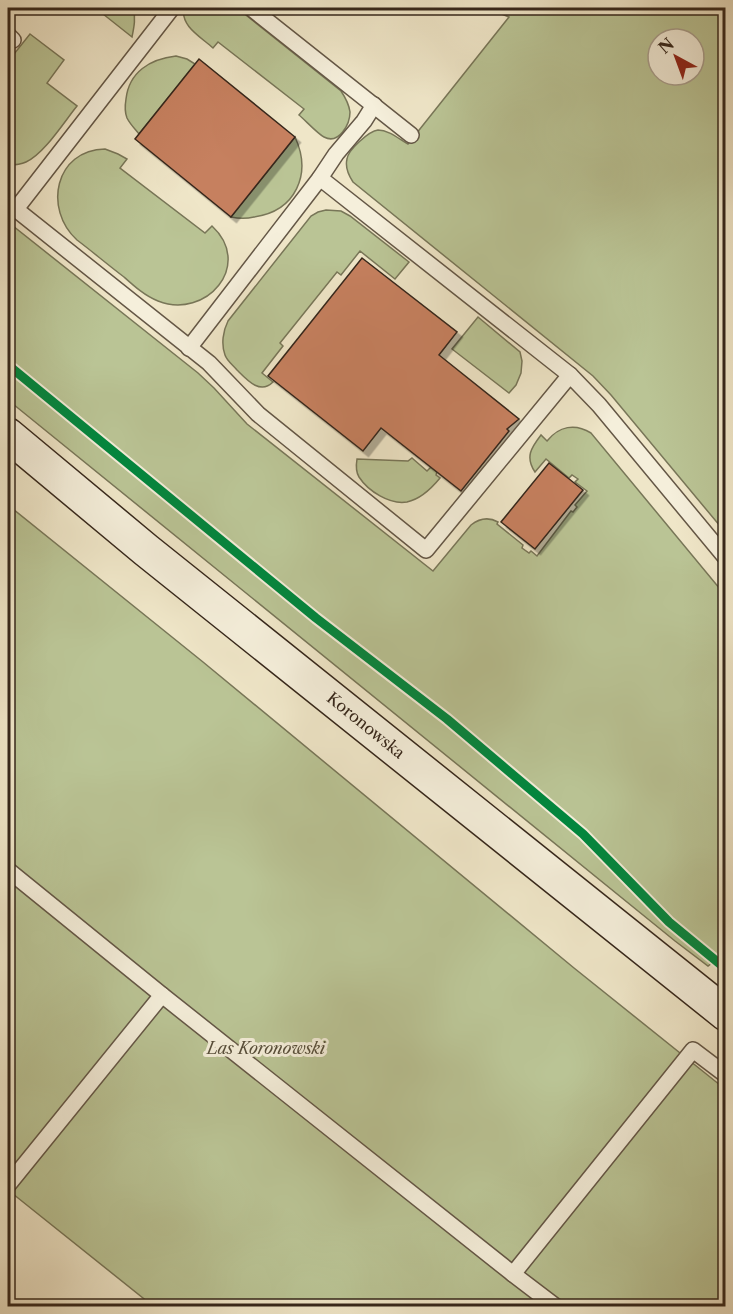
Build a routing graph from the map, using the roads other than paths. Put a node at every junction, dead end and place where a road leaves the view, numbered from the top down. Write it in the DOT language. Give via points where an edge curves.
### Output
graph roads {
  1 [pos="154,8"];
  2 [pos="172,8"];
  3 [pos="251,8"];
  4 [pos="160,22"];
  5 [pos="374,105"];
  6 [pos="411,135"];
  7 [pos="320,178"];
  8 [pos="12,206"];
  9 [pos="189,348"];
  10 [pos="570,375"];
  11 [pos="8,435"];
  12 [pos="726,558"];
  13 [pos="8,870"];
  14 [pos="162,995"];
  15 [pos="726,1014"];
  16 [pos="726,1075"];
  17 [pos="8,1185"];
  18 [pos="513,1274"];
  19 [pos="555,1306"];
  1 -- 4 [label="lane"];
  2 -- 4 [label="lane"];
  3 -- 5 [label="lane"];
  4 -- 8 [label="lane"];
  5 -- 6 [label="lane"];
  5 -- 7 [label="lane"];
  7 -- 9 [label="lane"];
  7 -- 10 [label="lane"];
  8 -- 9 [label="lane"];
  9 -- 10 [label="lane" via="258,414 426,550"];
  10 -- 12 [label="lane"];
  11 -- 15 [label="main road, Koronowska"];
  13 -- 14 [label="lane"];
  14 -- 17 [label="lane"];
  14 -- 18 [label="lane"];
  16 -- 18 [label="lane" via="693,1050"];
  18 -- 19 [label="lane"];
}
